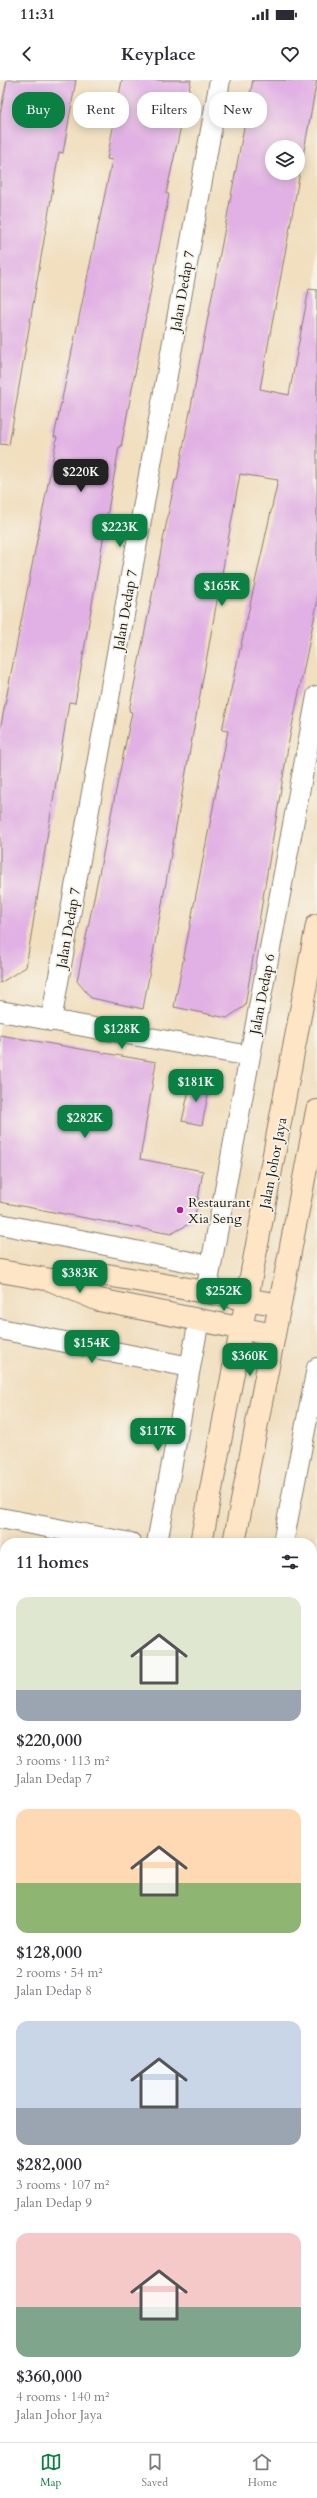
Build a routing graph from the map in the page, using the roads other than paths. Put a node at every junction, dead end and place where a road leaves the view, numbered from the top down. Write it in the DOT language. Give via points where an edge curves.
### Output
graph roads {
  1 [pos="220,80"];
  2 [pos="317,696"];
  3 [pos="317,925"];
  4 [pos="0,1011"];
  5 [pos="51,1021"];
  6 [pos="250,1056"];
  7 [pos="317,1111"];
  8 [pos="0,1224"];
  9 [pos="211,1266"];
  10 [pos="0,1271"];
  11 [pos="51,1280"];
  12 [pos="206,1292"];
  13 [pos="247,1299"];
  14 [pos="280,1305"];
  15 [pos="199,1320"];
  16 [pos="242,1328"];
  17 [pos="0,1329"];
  18 [pos="274,1335"];
  19 [pos="190,1367"];
  20 [pos="317,1368"];
  21 [pos="311,1433"];
  22 [pos="0,1518"];
  23 [pos="105,1538"];
  24 [pos="158,1538"];
  25 [pos="202,1538"];
  26 [pos="235,1538"];
  27 [pos="284,1538"];
  1 -- 5 [label="street, Jalan Dedap 7"];
  2 -- 6 [label="street, Jalan Dedap 6"];
  3 -- 13 [label="main road, Jalan Johor Jaya"];
  4 -- 5 [label="street"];
  5 -- 6 [label="street"];
  6 -- 9 [label="street, Jalan Dedap 6"];
  7 -- 14 [label="main road"];
  8 -- 9 [label="street"];
  9 -- 12 [label="street, Jalan Dedap 6"];
  10 -- 11 [label="main road"];
  11 -- 12 [label="main road" via="107,1275"];
  11 -- 15 [label="main road" via="99,1300"];
  12 -- 13 [label="main road"];
  13 -- 14 [label="main road"];
  13 -- 16 [label="main road, Jalan Johor Jaya"];
  14 -- 18 [label="main road"];
  15 -- 16 [label="main road"];
  15 -- 19 [label="street"];
  16 -- 18 [label="main road"];
  16 -- 25 [label="main road, Jalan Johor Jaya"];
  17 -- 19 [label="street"];
  18 -- 26 [label="main road"];
  19 -- 24 [label="street"];
  20 -- 21 [label="street"];
  21 -- 27 [label="street"];
  22 -- 23 [label="street"];
}
